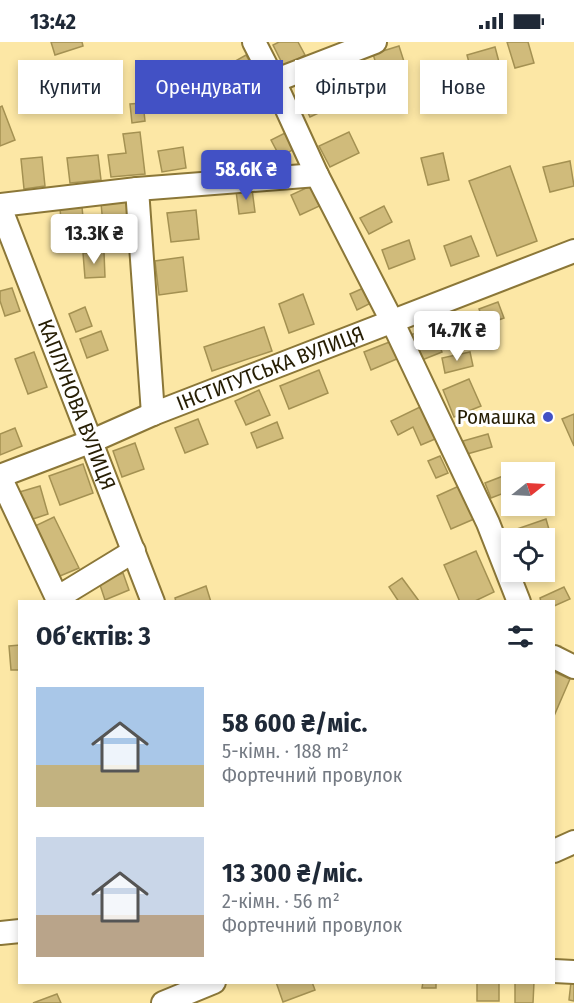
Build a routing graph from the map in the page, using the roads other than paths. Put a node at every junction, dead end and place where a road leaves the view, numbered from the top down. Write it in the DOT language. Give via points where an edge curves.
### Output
graph roads {
  1 [pos="254,42"];
  2 [pos="375,42"];
  3 [pos="263,60"];
  4 [pos="283,78"];
  5 [pos="283,101"];
  6 [pos="317,175"];
  7 [pos="137,189"];
  8 [pos="0,206"];
  9 [pos="574,251"];
  10 [pos="393,323"];
  11 [pos="153,414"];
  12 [pos="92,441"];
  13 [pos="0,476"];
  14 [pos="134,551"];
  15 [pos="57,600"];
  16 [pos="152,600"];
  17 [pos="518,600"];
  18 [pos="555,658"];
  19 [pos="574,667"];
  20 [pos="574,842"];
  21 [pos="555,851"];
  22 [pos="18,932"];
  23 [pos="0,933"];
  24 [pos="555,971"];
  25 [pos="574,972"];
  26 [pos="209,984"];
  27 [pos="163,1003"];
  1 -- 3 [label="street"];
  2 -- 4 [label="street"];
  5 -- 6 [label="street"];
  6 -- 7 [label="street"];
  6 -- 10 [label="street"];
  7 -- 8 [label="street"];
  7 -- 11 [label="street"];
  8 -- 12 [label="street, КАПЛУНОВА ВУЛИЦЯ"];
  9 -- 10 [label="street, ІНСТИТУТСЬКА ВУЛИЦЯ"];
  10 -- 11 [label="street, ІНСТИТУТСЬКА ВУЛИЦЯ"];
  10 -- 17 [label="street" via="488,523"];
  11 -- 12 [label="street, ІНСТИТУТСЬКА ВУЛИЦЯ"];
  12 -- 13 [label="street, ІНСТИТУТСЬКА ВУЛИЦЯ"];
  12 -- 14 [label="street, КАПЛУНОВА ВУЛИЦЯ"];
  13 -- 15 [label="street"];
  14 -- 15 [label="street"];
  14 -- 16 [label="street, КАПЛУНОВА ВУЛИЦЯ"];
  18 -- 19 [label="street"];
  20 -- 21 [label="street"];
  22 -- 23 [label="street"];
  24 -- 25 [label="street"];
  26 -- 27 [label="street"];
}
